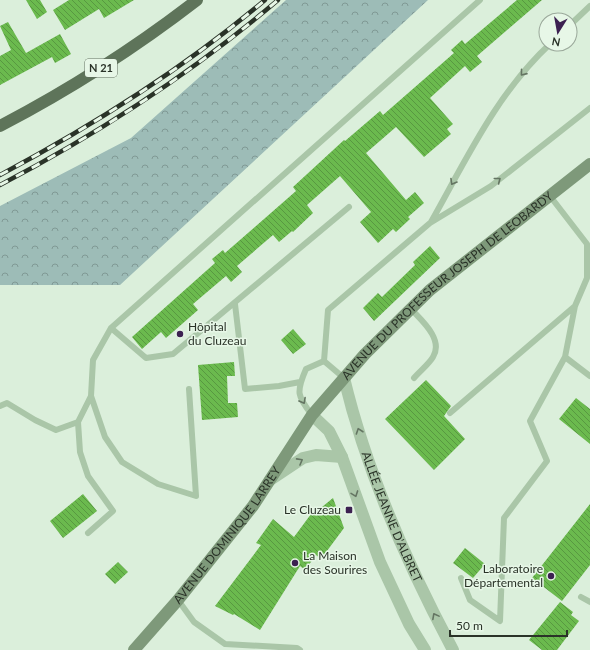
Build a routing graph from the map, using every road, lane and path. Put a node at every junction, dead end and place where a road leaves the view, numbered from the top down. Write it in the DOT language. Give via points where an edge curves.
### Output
graph roads {
  1 [pos="197,0"];
  2 [pos="480,0"];
  3 [pos="590,6"];
  4 [pos="578,17"];
  5 [pos="540,52"];
  6 [pos="590,108"];
  7 [pos="0,126"];
  8 [pos="590,164"];
  9 [pos="550,196"];
  10 [pos="349,207"];
  11 [pos="430,223"];
  12 [pos="588,244"];
  13 [pos="235,304"];
  14 [pos="575,306"];
  15 [pos="411,309"];
  16 [pos="111,328"];
  17 [pos="565,357"];
  18 [pos="324,361"];
  19 [pos="590,376"];
  20 [pos="344,378"];
  21 [pos="414,378"];
  22 [pos="300,382"];
  23 [pos="189,389"];
  24 [pos="91,396"];
  25 [pos="0,406"];
  26 [pos="450,414"];
  27 [pos="312,415"];
  28 [pos="78,422"];
  29 [pos="342,457"];
  30 [pos="267,481"];
  31 [pos="88,533"];
  32 [pos="461,578"];
  33 [pos="581,597"];
  34 [pos="178,600"];
  35 [pos="590,602"];
  36 [pos="134,650"];
  37 [pos="300,650"];
  38 [pos="425,650"];
  39 [pos="453,650"];
  1 -- 7 [label="main road, N 21" via="99,70"];
  2 -- 16 [label="lane"];
  3 -- 4 [label="lane"];
  5 -- 11 [label="lane, one-way" via="497,105"];
  11 -- 6 [label="lane, one-way" via="491,186"];
  8 -- 9 [label="main road, AVENUE DU PROFESSEUR JOSEPH DE LEOBARDY"];
  9 -- 12 [label="lane"];
  9 -- 15 [label="main road, AVENUE DU PROFESSEUR JOSEPH DE LEOBARDY" via="430,290"];
  10 -- 13 [label="lane"];
  11 -- 18 [label="lane" via="328,310"];
  12 -- 14 [label="lane" via="587,278"];
  13 -- 16 [label="lane" via="173,354 146,358"];
  13 -- 22 [label="lane" via="245,389"];
  14 -- 17 [label="lane"];
  14 -- 26 [label="lane"];
  15 -- 20 [label="main road, AVENUE DU PROFESSEUR JOSEPH DE LEOBARDY"];
  15 -- 21 [label="lane" via="430,330 436,343 434,356"];
  16 -- 24 [label="lane" via="93,360"];
  17 -- 19 [label="lane"];
  17 -- 32 [label="lane" via="530,420 547,461 504,518 500,621 470,600"];
  18 -- 20 [label="lane"];
  18 -- 22 [label="lane" via="306,369"];
  20 -- 27 [label="main road, AVENUE DU PROFESSEUR JOSEPH DE LEOBARDY"];
  39 -- 20 [label="street, ALLÉE JEANNE D'ALBRET, one-way" via="421,590 388,516"];
  22 -- 27 [label="lane, one-way" via="298,391 301,401"];
  23 -- 24 [label="lane" via="196,496 158,484 122,462 105,437"];
  24 -- 28 [label="lane"];
  25 -- 28 [label="lane" via="7,403 56,430"];
  27 -- 29 [label="street, ALLÉE JEANNE D'ALBRET" via="329,431"];
  27 -- 30 [label="main road, AVENUE DOMINIQUE LARREY"];
  28 -- 31 [label="lane" via="80,452 88,476 113,511"];
  30 -- 29 [label="street, one-way" via="303,458 316,455"];
  29 -- 38 [label="street, ALLÉE JEANNE D'ALBRET, one-way" via="380,562 409,624"];
  30 -- 34 [label="main road, AVENUE DOMINIQUE LARREY" via="252,506"];
  33 -- 35 [label="lane"];
  34 -- 36 [label="main road, AVENUE DOMINIQUE LARREY"];
  34 -- 37 [label="lane" via="194,622 225,644"];
}
